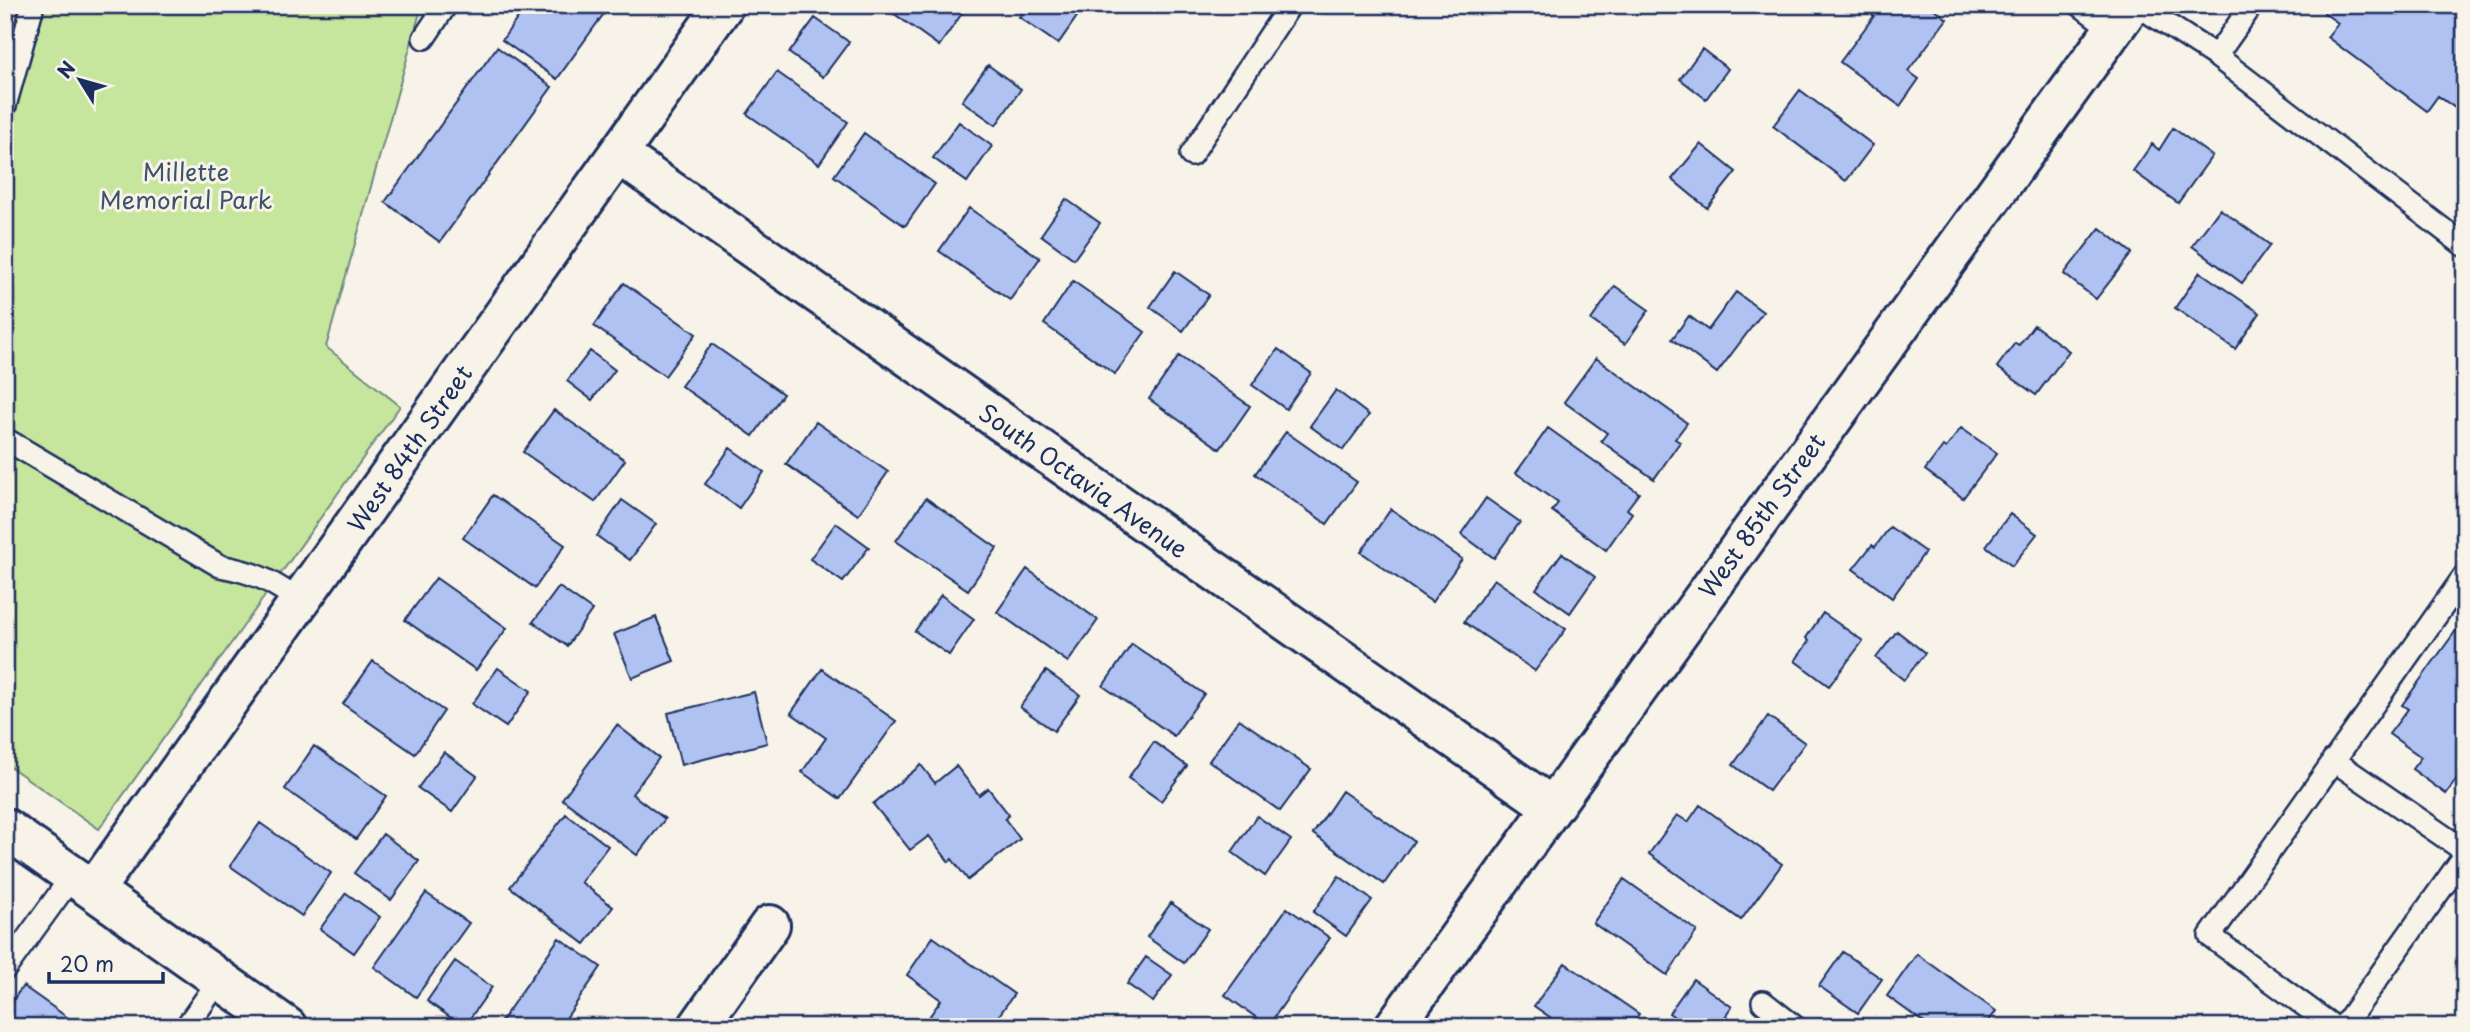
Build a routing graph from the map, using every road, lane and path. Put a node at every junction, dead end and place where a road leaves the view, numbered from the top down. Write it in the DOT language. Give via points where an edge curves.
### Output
graph roads {
  1 [pos="33,5"];
  2 [pos="446,5"];
  3 [pos="724,5"];
  4 [pos="1290,5"];
  5 [pos="2080,5"];
  6 [pos="2252,5"];
  7 [pos="2127,13"];
  8 [pos="424,38"];
  9 [pos="2216,56"];
  10 [pos="5,106"];
  11 [pos="618,154"];
  12 [pos="1191,155"];
  13 [pos="2464,245"];
  14 [pos="5,439"];
  15 [pos="2465,575"];
  16 [pos="300,601"];
  17 [pos="2333,760"];
  18 [pos="1551,806"];
  19 [pos="5,828"];
  20 [pos="2465,853"];
  21 [pos="83,883"];
  22 [pos="770,925"];
  23 [pos="5,969"];
  24 [pos="220,979"];
  25 [pos="1762,1002"];
  26 [pos="186,1027"];
  27 [pos="287,1027"];
  28 [pos="698,1027"];
  29 [pos="1394,1027"];
  30 [pos="1795,1027"];
  31 [pos="2334,1027"];
  32 [pos="2343,1027"];
  1 -- 10 [label="lane"];
  2 -- 8 [label="lane"];
  3 -- 11 [label="street, West 84th Street"];
  4 -- 12 [label="lane"];
  5 -- 7 [label="lane"];
  6 -- 9 [label="lane"];
  7 -- 9 [label="lane"];
  7 -- 18 [label="street, West 85th Street"];
  9 -- 13 [label="lane"];
  11 -- 16 [label="street, West 84th Street"];
  11 -- 18 [label="street, South Octavia Avenue"];
  14 -- 16 [label="lane" via="220,566 266,578"];
  15 -- 17 [label="lane"];
  16 -- 21 [label="street, West 84th Street"];
  17 -- 20 [label="lane"];
  17 -- 31 [label="lane" via="2210,936"];
  18 -- 29 [label="street, West 85th Street"];
  19 -- 21 [label="street"];
  20 -- 32 [label="lane"];
  21 -- 23 [label="lane"];
  21 -- 24 [label="street"];
  22 -- 28 [label="street"];
  24 -- 26 [label="lane"];
  24 -- 27 [label="street"];
  25 -- 30 [label="lane"];
}
